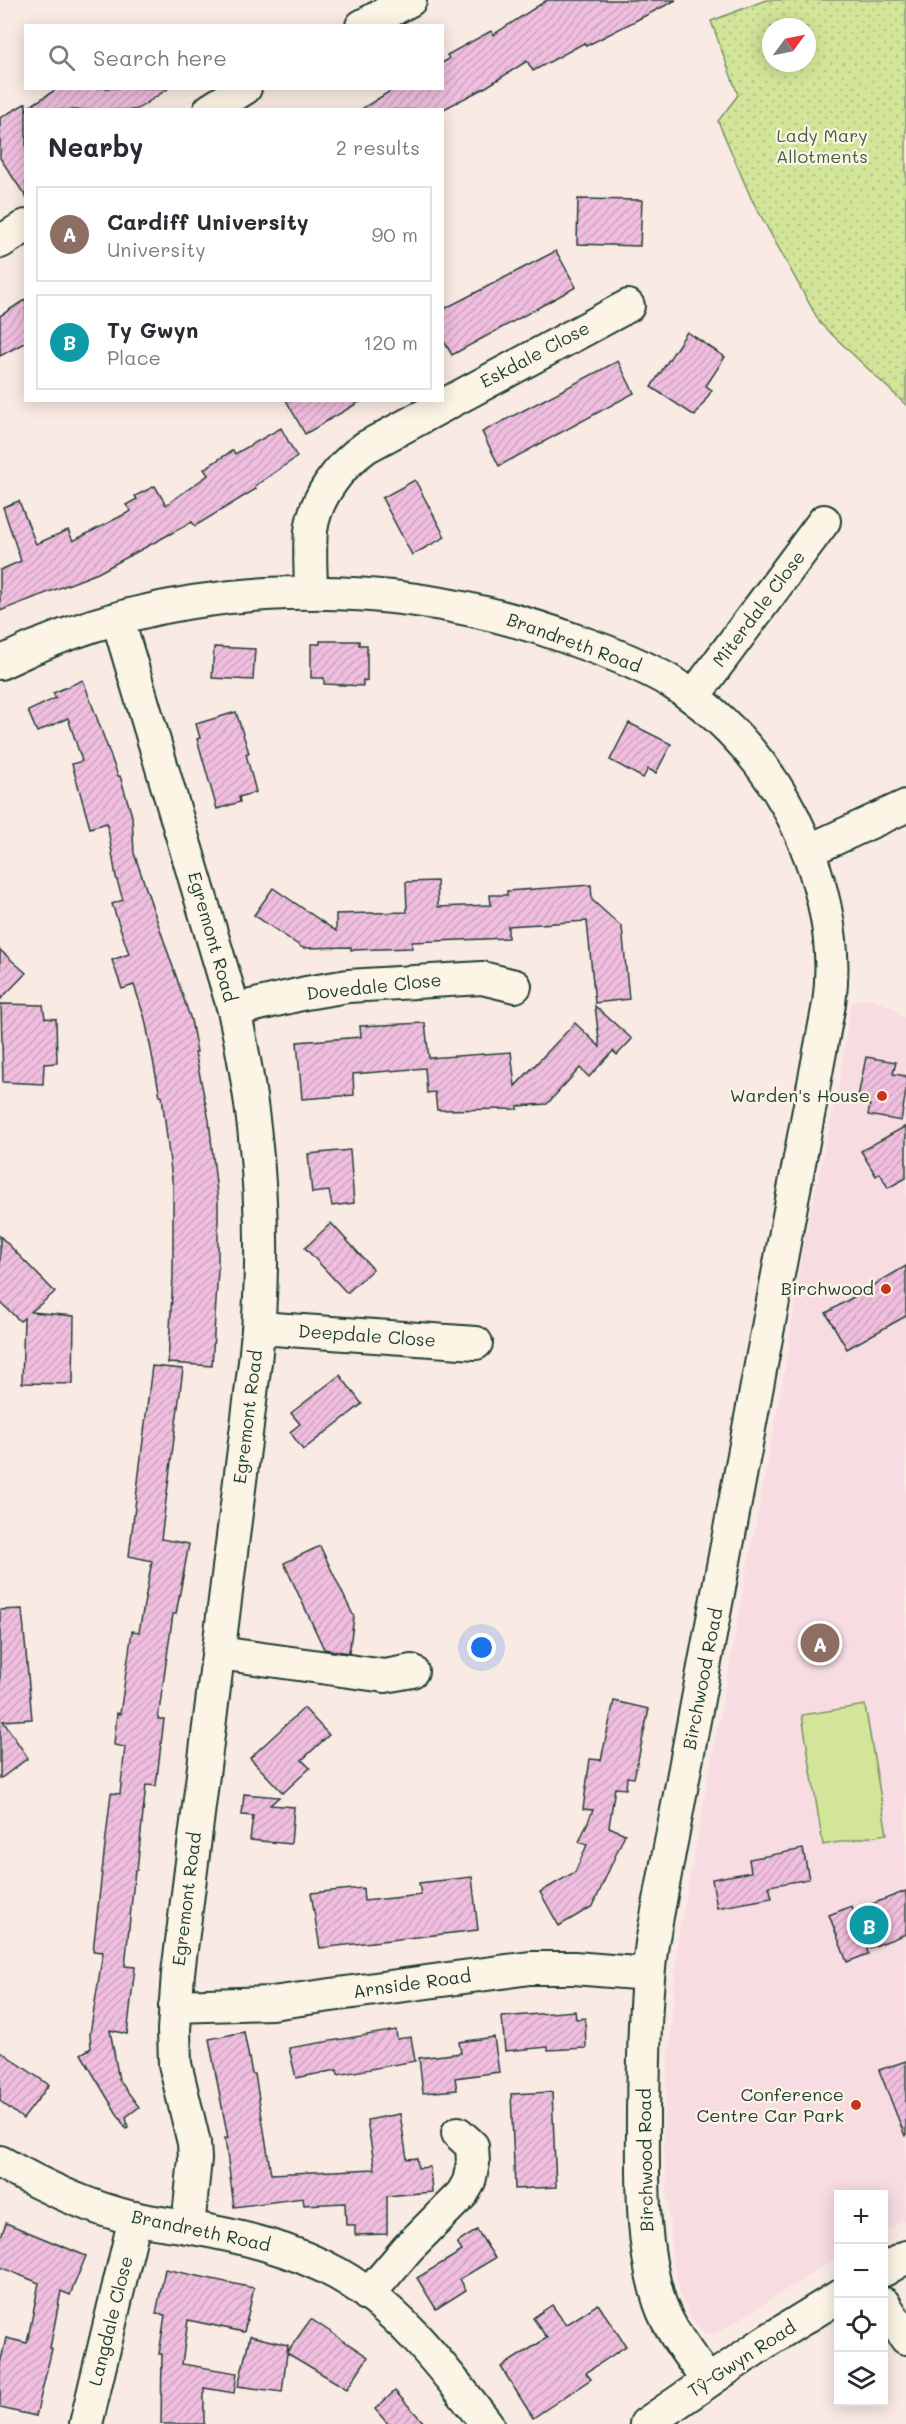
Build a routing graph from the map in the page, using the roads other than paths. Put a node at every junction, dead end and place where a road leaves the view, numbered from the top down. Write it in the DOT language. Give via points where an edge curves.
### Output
graph roads {
  1 [pos="411,0"];
  2 [pos="366,24"];
  3 [pos="242,90"];
  4 [pos="213,108"];
  5 [pos="24,227"];
  6 [pos="0,242"];
  7 [pos="628,306"];
  8 [pos="824,521"];
  9 [pos="311,593"];
  10 [pos="118,620"];
  11 [pos="0,663"];
  12 [pos="693,698"];
  13 [pos="906,806"];
  14 [pos="808,851"];
  15 [pos="832,969"];
  16 [pos="515,986"];
  17 [pos="234,1010"];
  18 [pos="259,1328"];
  19 [pos="476,1343"];
  20 [pos="219,1653"];
  21 [pos="412,1671"];
  22 [pos="648,1974"];
  23 [pos="176,2006"];
  24 [pos="458,2133"];
  25 [pos="0,2162"];
  26 [pos="135,2218"];
  27 [pos="188,2227"];
  28 [pos="906,2257"];
  29 [pos="888,2268"];
  30 [pos="368,2295"];
  31 [pos="836,2298"];
  32 [pos="888,2310"];
  33 [pos="906,2338"];
  34 [pos="708,2381"];
  35 [pos="86,2424"];
  36 [pos="487,2424"];
  37 [pos="646,2424"];
  1 -- 2 [label="street"];
  3 -- 4 [label="street"];
  5 -- 6 [label="street"];
  7 -- 9 [label="street, Eskdale Close" via="352,456 332,481 315,515 311,532"];
  8 -- 12 [label="street, Miterdale Close"];
  9 -- 10 [label="street, Brandreth Road" via="200,602"];
  9 -- 12 [label="street, Brandreth Road" via="419,599 540,627 645,668"];
  10 -- 11 [label="street, Brandreth Road"];
  10 -- 17 [label="street, Egremont Road"];
  12 -- 14 [label="street, Brandreth Road" via="750,751 783,799"];
  13 -- 14 [label="street"];
  14 -- 15 [label="street, Brandreth Road" via="827,919"];
  15 -- 22 [label="street, Birchwood Road" via="809,1116"];
  16 -- 17 [label="street, Dovedale Close" via="482,978 348,986"];
  17 -- 18 [label="street, Egremont Road" via="256,1140 262,1252"];
  18 -- 19 [label="street, Deepdale Close"];
  18 -- 20 [label="street, Egremont Road"];
  20 -- 21 [label="street" via="385,1676"];
  20 -- 23 [label="street, Egremont Road"];
  22 -- 23 [label="street, Arnside Road" via="530,1968 272,2003"];
  22 -- 34 [label="street, Birchwood Road" via="643,2145 649,2252 660,2303 669,2323"];
  23 -- 27 [label="street, Egremont Road" via="175,2064 195,2158"];
  24 -- 30 [label="street" via="472,2146 469,2182 454,2204 408,2248"];
  25 -- 26 [label="street, Brandreth Road" via="58,2192"];
  26 -- 27 [label="street, Brandreth Road"];
  26 -- 35 [label="street, Langdale Close"];
  27 -- 30 [label="street, Brandreth Road" via="248,2239 297,2255 341,2276"];
  28 -- 29 [label="street"];
  30 -- 36 [label="street, Brandreth Road" via="428,2351"];
  31 -- 34 [label="street, Tŷ-Gwyn Road"];
  32 -- 33 [label="street"];
  34 -- 37 [label="street, Tŷ-Gwyn Road"];
}
